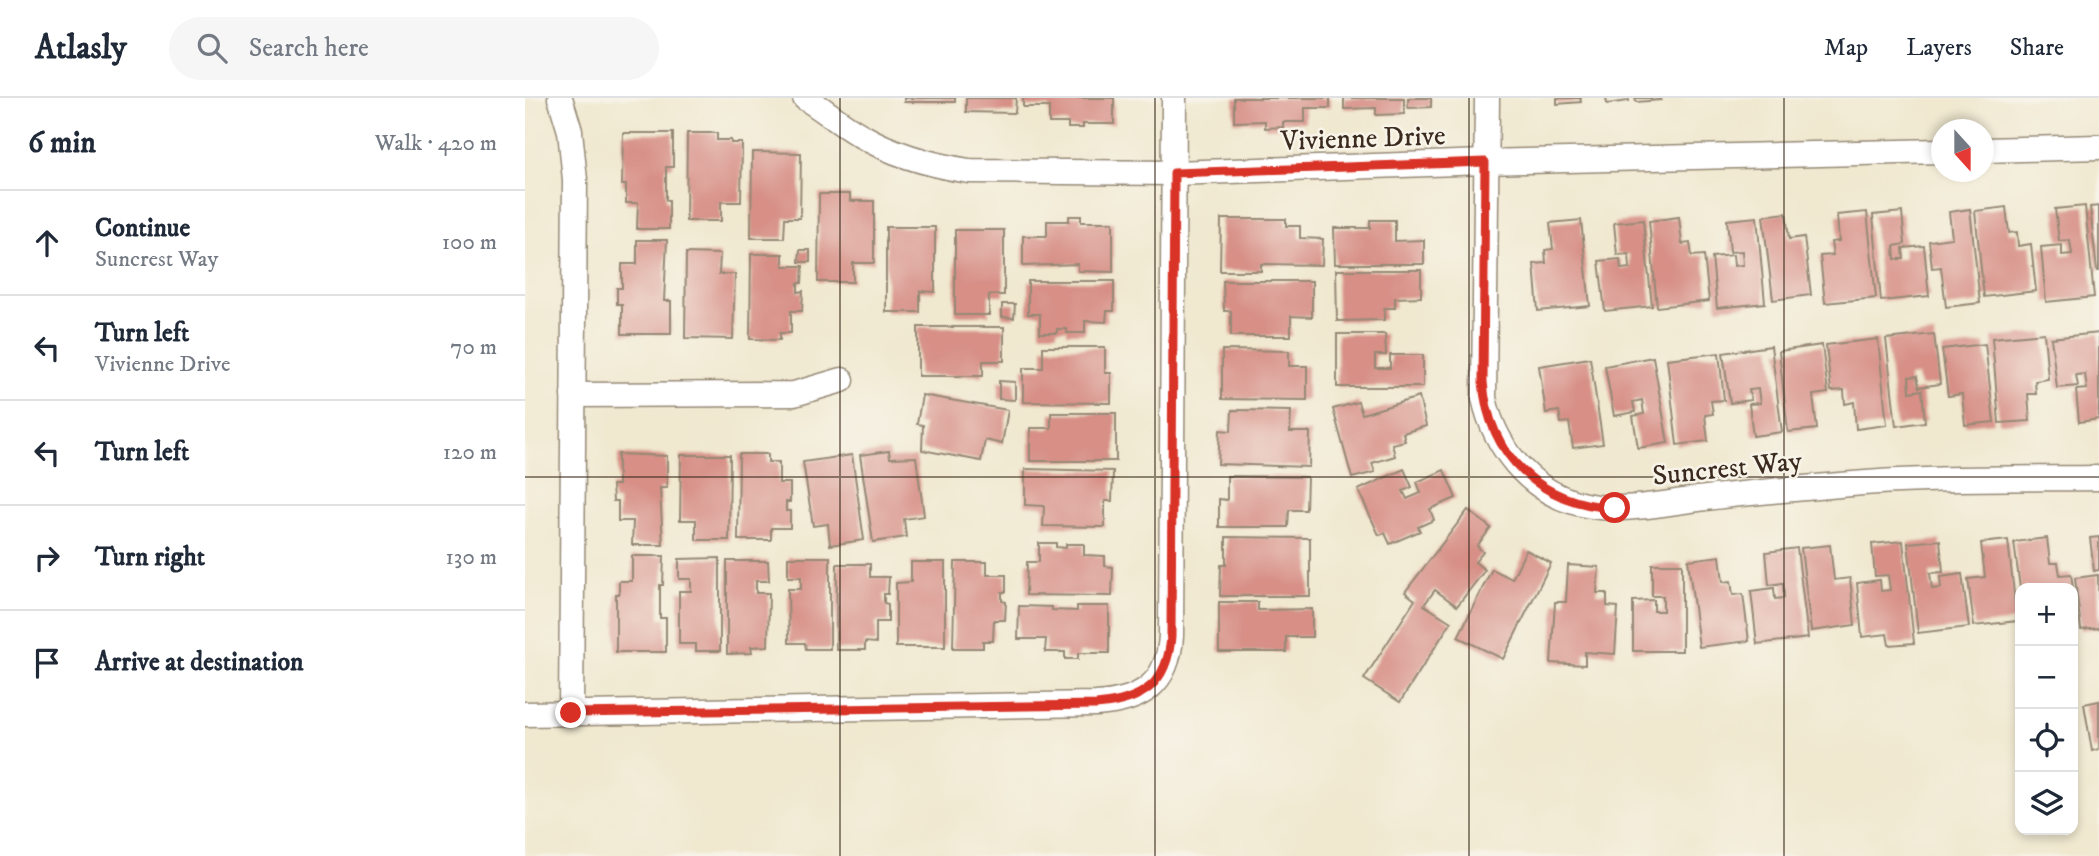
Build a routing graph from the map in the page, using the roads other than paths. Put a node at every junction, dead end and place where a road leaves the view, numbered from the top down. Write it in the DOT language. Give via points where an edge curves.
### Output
graph roads {
  1 [pos="560,98"];
  2 [pos="1174,98"];
  3 [pos="1486,98"];
  4 [pos="815,101"];
  5 [pos="2099,147"];
  6 [pos="1994,150"];
  7 [pos="1931,151"];
  8 [pos="1485,162"];
  9 [pos="1174,173"];
  10 [pos="842,380"];
  11 [pos="573,395"];
  12 [pos="2099,478"];
  13 [pos="571,713"];
  14 [pos="525,714"];
  1 -- 11 [label="street" via="570,131 575,180"];
  2 -- 9 [label="street"];
  3 -- 8 [label="street, Suncrest Way"];
  4 -- 9 [label="street, Vivienne Drive" via="884,148 941,166 1000,172"];
  5 -- 6 [label="street"];
  7 -- 8 [label="street, Vivienne Drive"];
  8 -- 9 [label="street, Vivienne Drive"];
  8 -- 12 [label="street, Suncrest Way" via="1486,406 1510,457 1556,495 1574,503 1615,508 1844,484"];
  9 -- 13 [label="street" via="1171,636 1166,665 1149,688 1128,699 1096,705"];
  10 -- 11 [label="street" via="794,394"];
  11 -- 13 [label="street"];
  13 -- 14 [label="street"];
}
